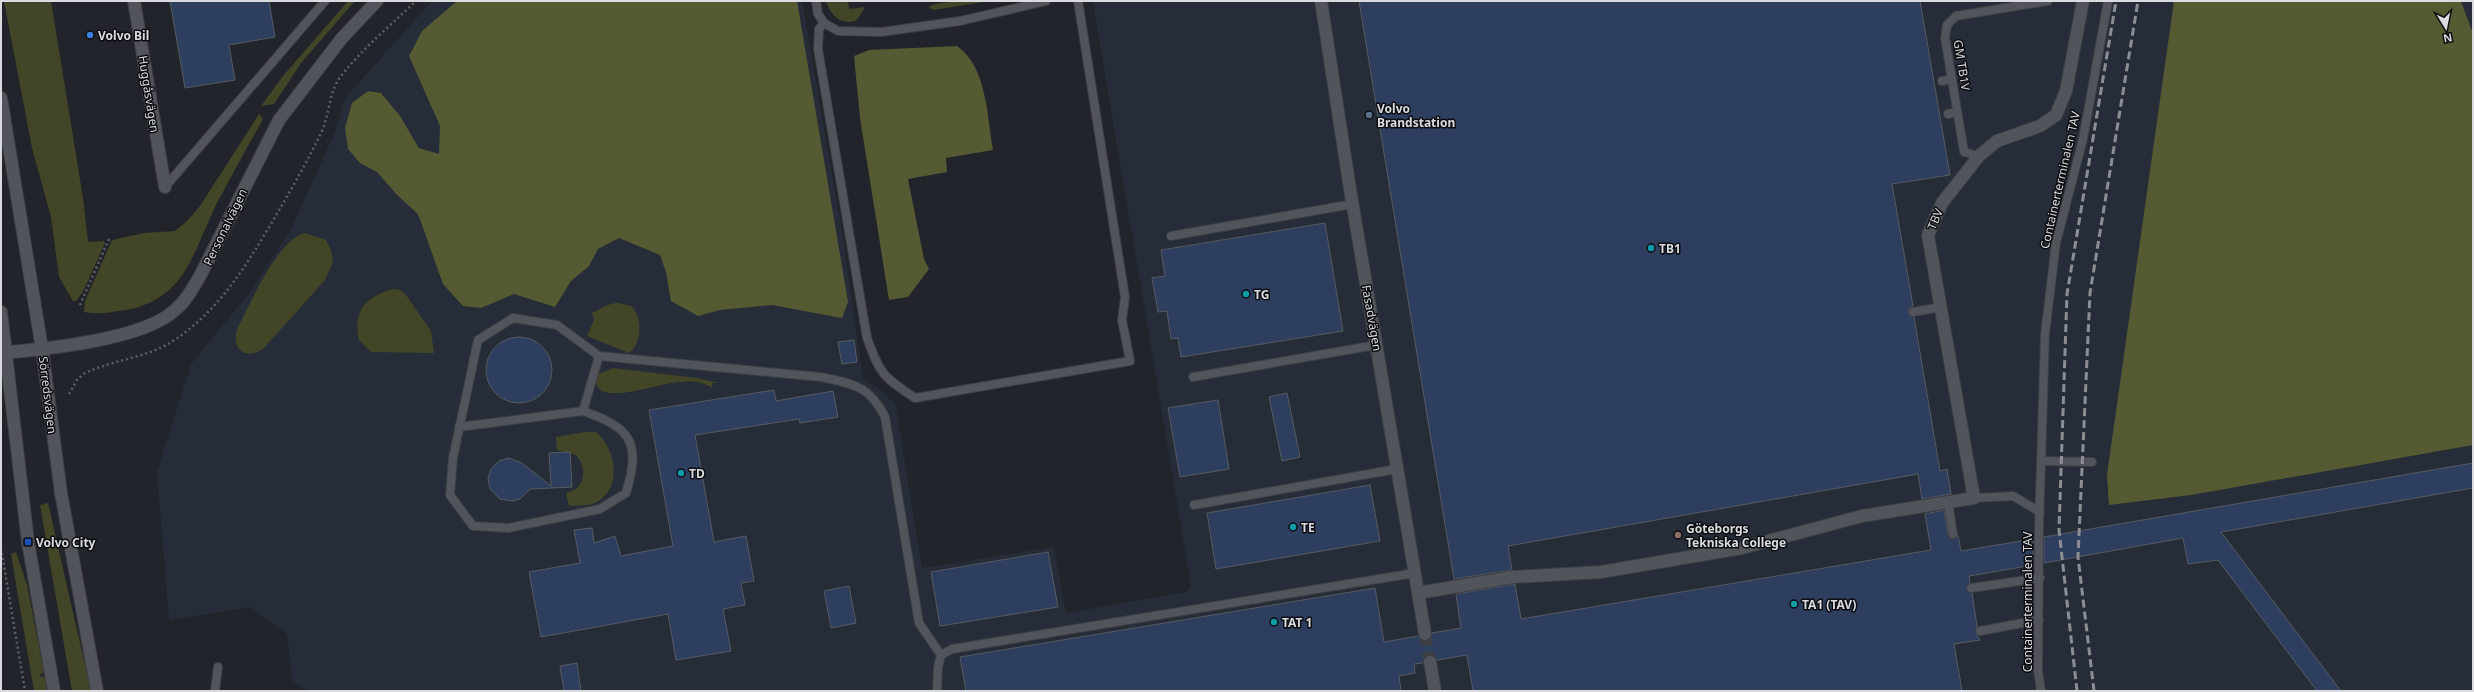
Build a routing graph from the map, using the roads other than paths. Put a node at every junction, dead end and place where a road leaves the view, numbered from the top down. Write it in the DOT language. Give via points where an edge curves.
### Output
graph roads {
  1 [pos="134,1"];
  2 [pos="326,1"];
  3 [pos="377,1"];
  4 [pos="816,1"];
  5 [pos="1046,1"];
  6 [pos="1078,1"];
  7 [pos="1321,1"];
  8 [pos="2048,1"];
  9 [pos="2083,1"];
  10 [pos="2108,1"];
  11 [pos="824,23"];
  12 [pos="1952,79"];
  13 [pos="1942,81"];
  14 [pos="1,98"];
  15 [pos="1957,112"];
  16 [pos="1948,114"];
  17 [pos="1979,156"];
  18 [pos="165,188"];
  19 [pos="1353,204"];
  20 [pos="1171,236"];
  21 [pos="1941,307"];
  22 [pos="1,312"];
  23 [pos="1913,312"];
  24 [pos="1376,345"];
  25 [pos="42,349"];
  26 [pos="4,353"];
  27 [pos="599,356"];
  28 [pos="1193,377"];
  29 [pos="584,411"];
  30 [pos="460,427"];
  31 [pos="2041,461"];
  32 [pos="2092,462"];
  33 [pos="1397,469"];
  34 [pos="1974,498"];
  35 [pos="1948,502"];
  36 [pos="1194,505"];
  37 [pos="2040,512"];
  38 [pos="1954,534"];
  39 [pos="1415,573"];
  40 [pos="2040,578"];
  41 [pos="1971,588"];
  42 [pos="1418,593"];
  43 [pos="2039,620"];
  44 [pos="1980,631"];
  45 [pos="1425,634"];
  46 [pos="941,654"];
  47 [pos="1430,662"];
  48 [pos="218,667"];
  49 [pos="54,691"];
  50 [pos="97,691"];
  51 [pos="215,691"];
  52 [pos="937,691"];
  53 [pos="1435,691"];
  54 [pos="2041,691"];
  1 -- 18 [label="street, Huggåsvägen"];
  2 -- 18 [label="lane"];
  3 -- 25 [label="street, Personalvägen" via="342,38 280,120 200,276 175,311 161,321 132,333"];
  4 -- 11 [label="lane" via="818,14"];
  5 -- 11 [label="lane" via="960,21 881,32 838,31"];
  6 -- 11 [label="lane" via="1126,297 1122,320 1130,361 915,398 892,382 878,368 867,338 818,49 819,29"];
  7 -- 19 [label="street, Fasadvägen"];
  8 -- 12 [label="lane, GM TB1V" via="1956,16 1947,25 1945,38"];
  9 -- 17 [label="street, TBV" via="2069,77 2056,115 2040,126 1997,141"];
  10 -- 31 [label="lane, Containerterminalen TAV" via="2083,139 2056,243 2045,334"];
  12 -- 13 [label="lane"];
  12 -- 15 [label="lane, GM TB1V"];
  14 -- 25 [label="street, Sörredsvägen"];
  15 -- 16 [label="lane"];
  15 -- 17 [label="lane, GM TB1V" via="1964,152"];
  17 -- 21 [label="street, TBV" via="1942,203 1928,235"];
  19 -- 20 [label="lane"];
  19 -- 24 [label="street, Fasadvägen"];
  21 -- 23 [label="lane"];
  21 -- 34 [label="street, TBV"];
  22 -- 26 [label="street"];
  24 -- 28 [label="lane"];
  24 -- 33 [label="street, Fasadvägen"];
  25 -- 26 [label="street, Personalvägen"];
  25 -- 50 [label="street, Sörredsvägen" via="61,493"];
  26 -- 49 [label="street" via="28,542"];
  27 -- 29 [label="lane"];
  27 -- 30 [label="lane" via="557,325 513,318 478,340"];
  27 -- 46 [label="lane" via="821,377 853,384 868,392 877,400 885,417 919,623"];
  29 -- 30 [label="lane"];
  29 -- 30 [label="lane" via="624,431 633,448 634,468 626,493 600,509 508,528 473,526 450,495 453,458"];
  31 -- 32 [label="lane"];
  31 -- 37 [label="lane, Containerterminalen TAV"];
  33 -- 36 [label="lane"];
  33 -- 39 [label="street, Fasadvägen"];
  34 -- 35 [label="street"];
  34 -- 37 [label="lane" via="2013,496"];
  35 -- 38 [label="lane"];
  35 -- 42 [label="street" via="1862,516 1734,549 1601,572 1513,577"];
  37 -- 40 [label="lane, Containerterminalen TAV"];
  39 -- 42 [label="street, Fasadvägen"];
  39 -- 46 [label="lane" via="952,649"];
  40 -- 41 [label="lane"];
  40 -- 43 [label="lane, Containerterminalen TAV"];
  42 -- 45 [label="street, Fasadvägen"];
  43 -- 44 [label="lane"];
  43 -- 54 [label="lane, Containerterminalen TAV" via="2038,670"];
  46 -- 52 [label="lane"];
  47 -- 53 [label="street"];
  48 -- 51 [label="lane"];
}
